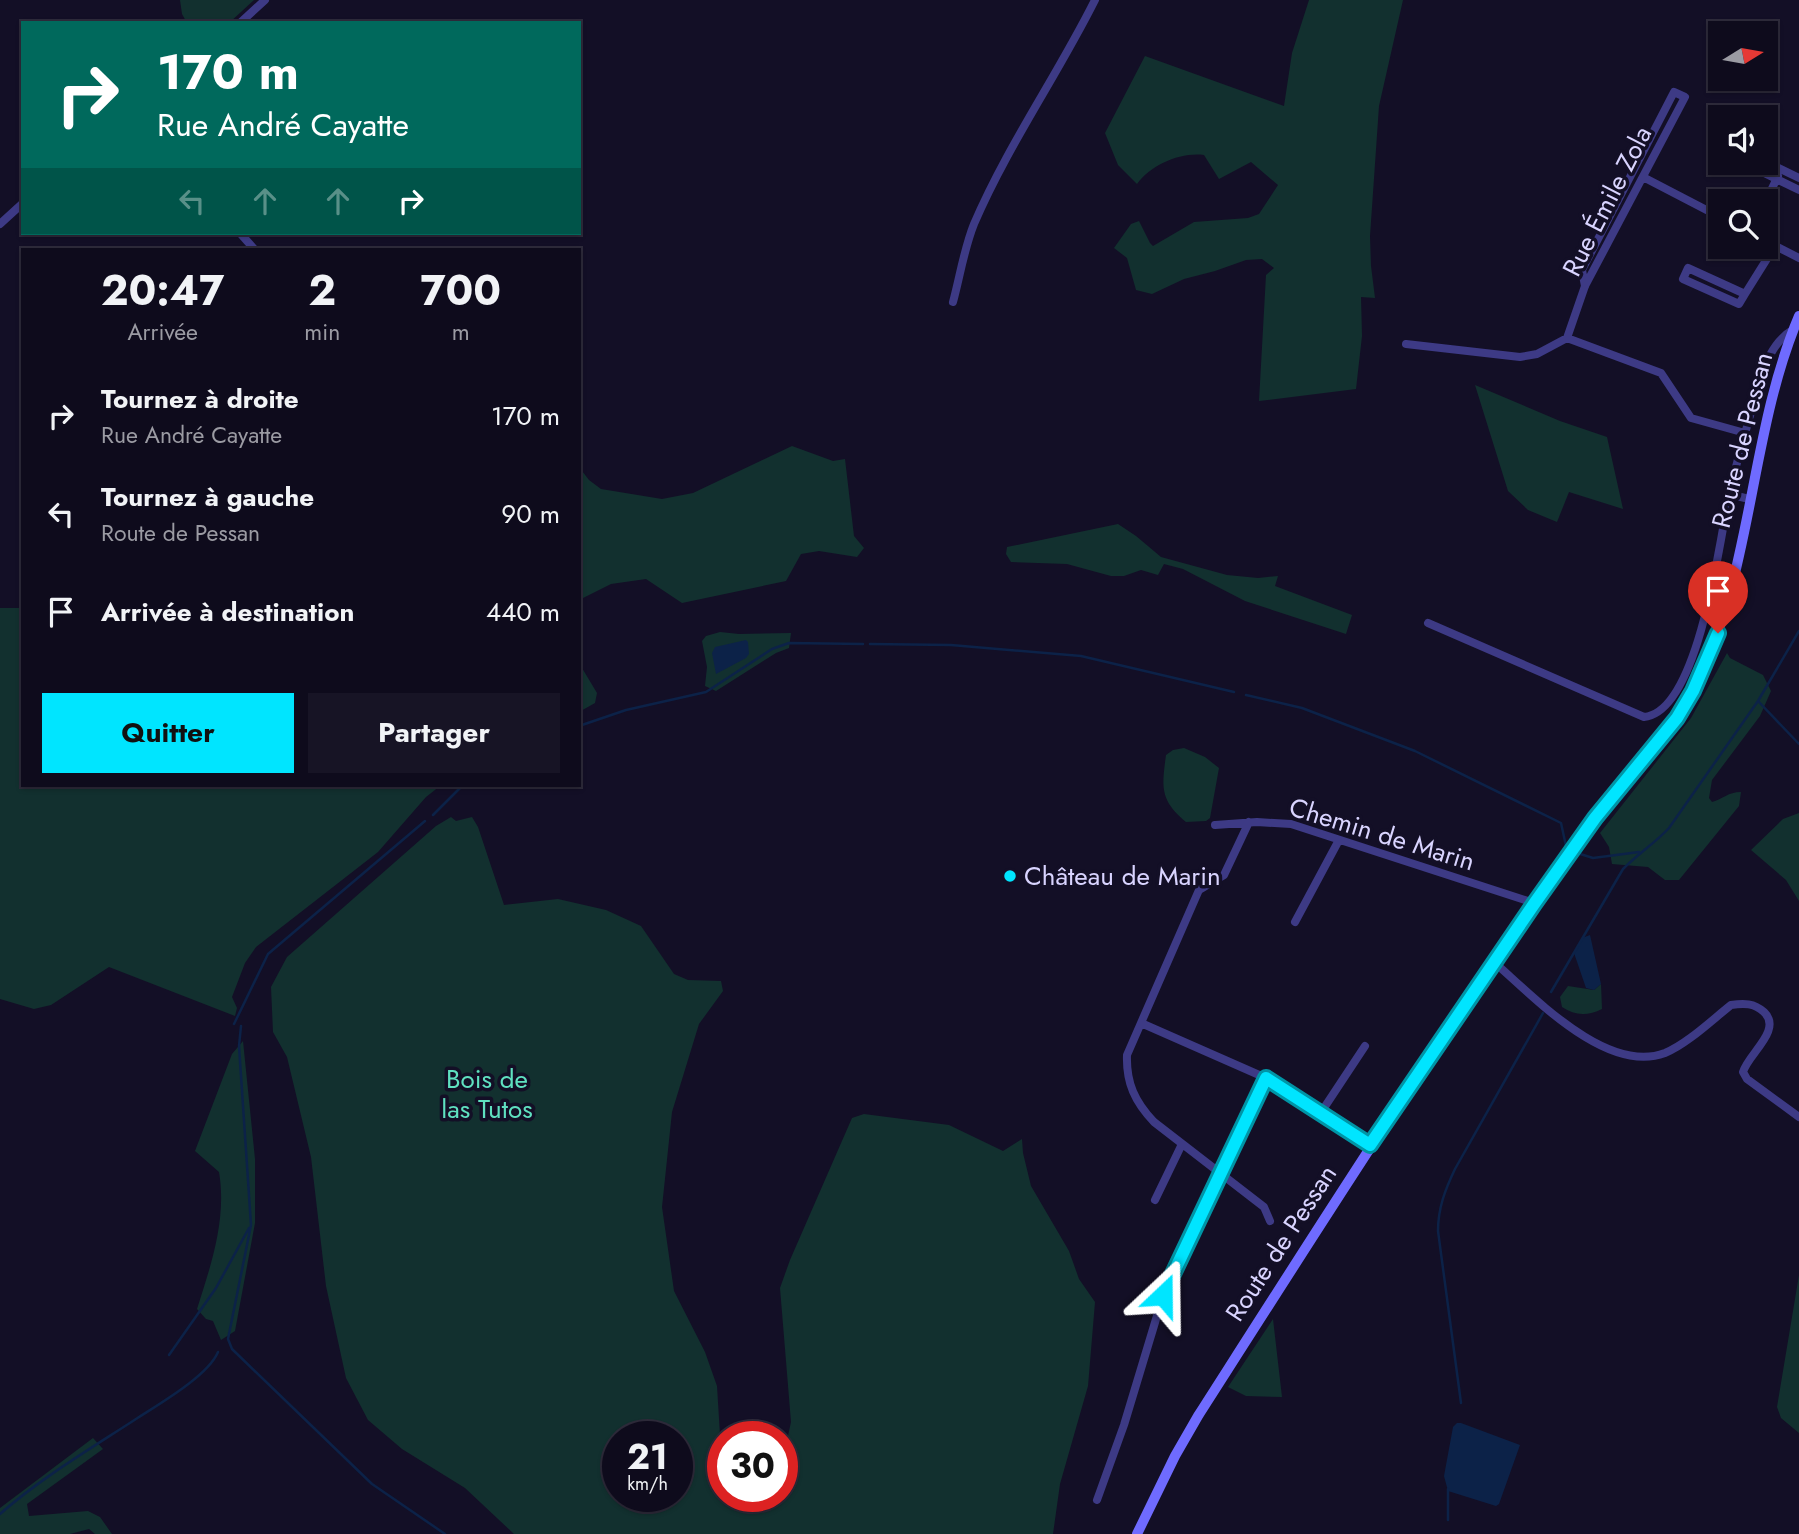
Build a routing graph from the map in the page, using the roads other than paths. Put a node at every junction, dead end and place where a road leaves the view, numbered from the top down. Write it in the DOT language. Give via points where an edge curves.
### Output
graph roads {
  1 [pos="265,0"];
  2 [pos="1095,0"];
  3 [pos="242,21"];
  4 [pos="1778,168"];
  5 [pos="1782,170"];
  6 [pos="1769,175"];
  7 [pos="1643,177"];
  8 [pos="1799,178"];
  9 [pos="1777,179"];
  10 [pos="1772,189"];
  11 [pos="1799,190"];
  12 [pos="21,205"];
  13 [pos="1708,211"];
  14 [pos="0,224"];
  15 [pos="1778,248"];
  16 [pos="1799,258"];
  17 [pos="1766,259"];
  18 [pos="1585,286"];
  19 [pos="1745,294"];
  20 [pos="953,302"];
  21 [pos="1799,316"];
  22 [pos="1794,329"];
  23 [pos="1567,338"];
  24 [pos="1406,344"];
  25 [pos="1745,433"];
  26 [pos="1729,494"];
  27 [pos="1749,499"];
  28 [pos="1428,623"];
  29 [pos="1249,822"];
  30 [pos="1215,825"];
  31 [pos="1339,840"];
  32 [pos="1534,904"];
  33 [pos="1295,922"];
  34 [pos="1494,962"];
  35 [pos="1141,1023"];
  36 [pos="1365,1046"];
  37 [pos="1266,1078"];
  38 [pos="1320,1114"];
  39 [pos="1799,1117"];
  40 [pos="1182,1144"];
  41 [pos="1370,1145"];
  42 [pos="1219,1173"];
  43 [pos="1155,1200"];
  44 [pos="1270,1221"];
  45 [pos="1097,1500"];
  46 [pos="1137,1534"];
  1 -- 3 [label="street"];
  2 -- 20 [label="street" via="1019,133 975,224"];
  4 -- 5 [label="street"];
  5 -- 8 [label="street"];
  5 -- 9 [label="street"];
  6 -- 9 [label="street"];
  7 -- 13 [label="street"];
  7 -- 18 [label="street, Rue Émile Zola"];
  7 -- 18 [label="street, Rue Émile Zola" via="1685,97 1674,92 1582,270"];
  9 -- 10 [label="street"];
  9 -- 11 [label="street"];
  12 -- 14 [label="street"];
  15 -- 16 [label="street"];
  17 -- 19 [label="street"];
  18 -- 23 [label="street, Rue Émile Zola"];
  19 -- 19 [label="street" via="1688,268 1683,279 1739,304"];
  21 -- 22 [label="main road, Route de Pessan"];
  22 -- 25 [label="street" via="1769,354"];
  22 -- 27 [label="main road, Route de Pessan"];
  23 -- 24 [label="street" via="1537,354 1520,357"];
  23 -- 25 [label="street" via="1661,373 1691,418"];
  25 -- 26 [label="street"];
  26 -- 27 [label="street"];
  26 -- 28 [label="street" via="1714,583 1691,661 1678,687 1651,716 1644,717"];
  27 -- 32 [label="main road, Route de Pessan" via="1730,593 1693,691"];
  29 -- 30 [label="street, Chemin de Marin"];
  29 -- 31 [label="street, Chemin de Marin" via="1291,824"];
  29 -- 35 [label="street" via="1224,874 1199,890"];
  31 -- 32 [label="street, Chemin de Marin"];
  31 -- 33 [label="street"];
  32 -- 34 [label="main road, Route de Pessan"];
  34 -- 39 [label="street" via="1549,1011 1596,1044 1636,1056 1665,1053 1731,1005 1755,1005 1768,1017 1768,1034 1743,1072"];
  34 -- 41 [label="main road, Route de Pessan"];
  35 -- 37 [label="street"];
  35 -- 40 [label="street" via="1128,1055 1129,1083 1143,1110"];
  36 -- 38 [label="street"];
  37 -- 38 [label="street"];
  37 -- 42 [label="street"];
  38 -- 41 [label="street"];
  40 -- 42 [label="street"];
  40 -- 43 [label="street"];
  41 -- 46 [label="main road, Route de Pessan" via="1198,1416"];
  42 -- 44 [label="street" via="1264,1207"];
  42 -- 45 [label="street" via="1166,1286"];
}
